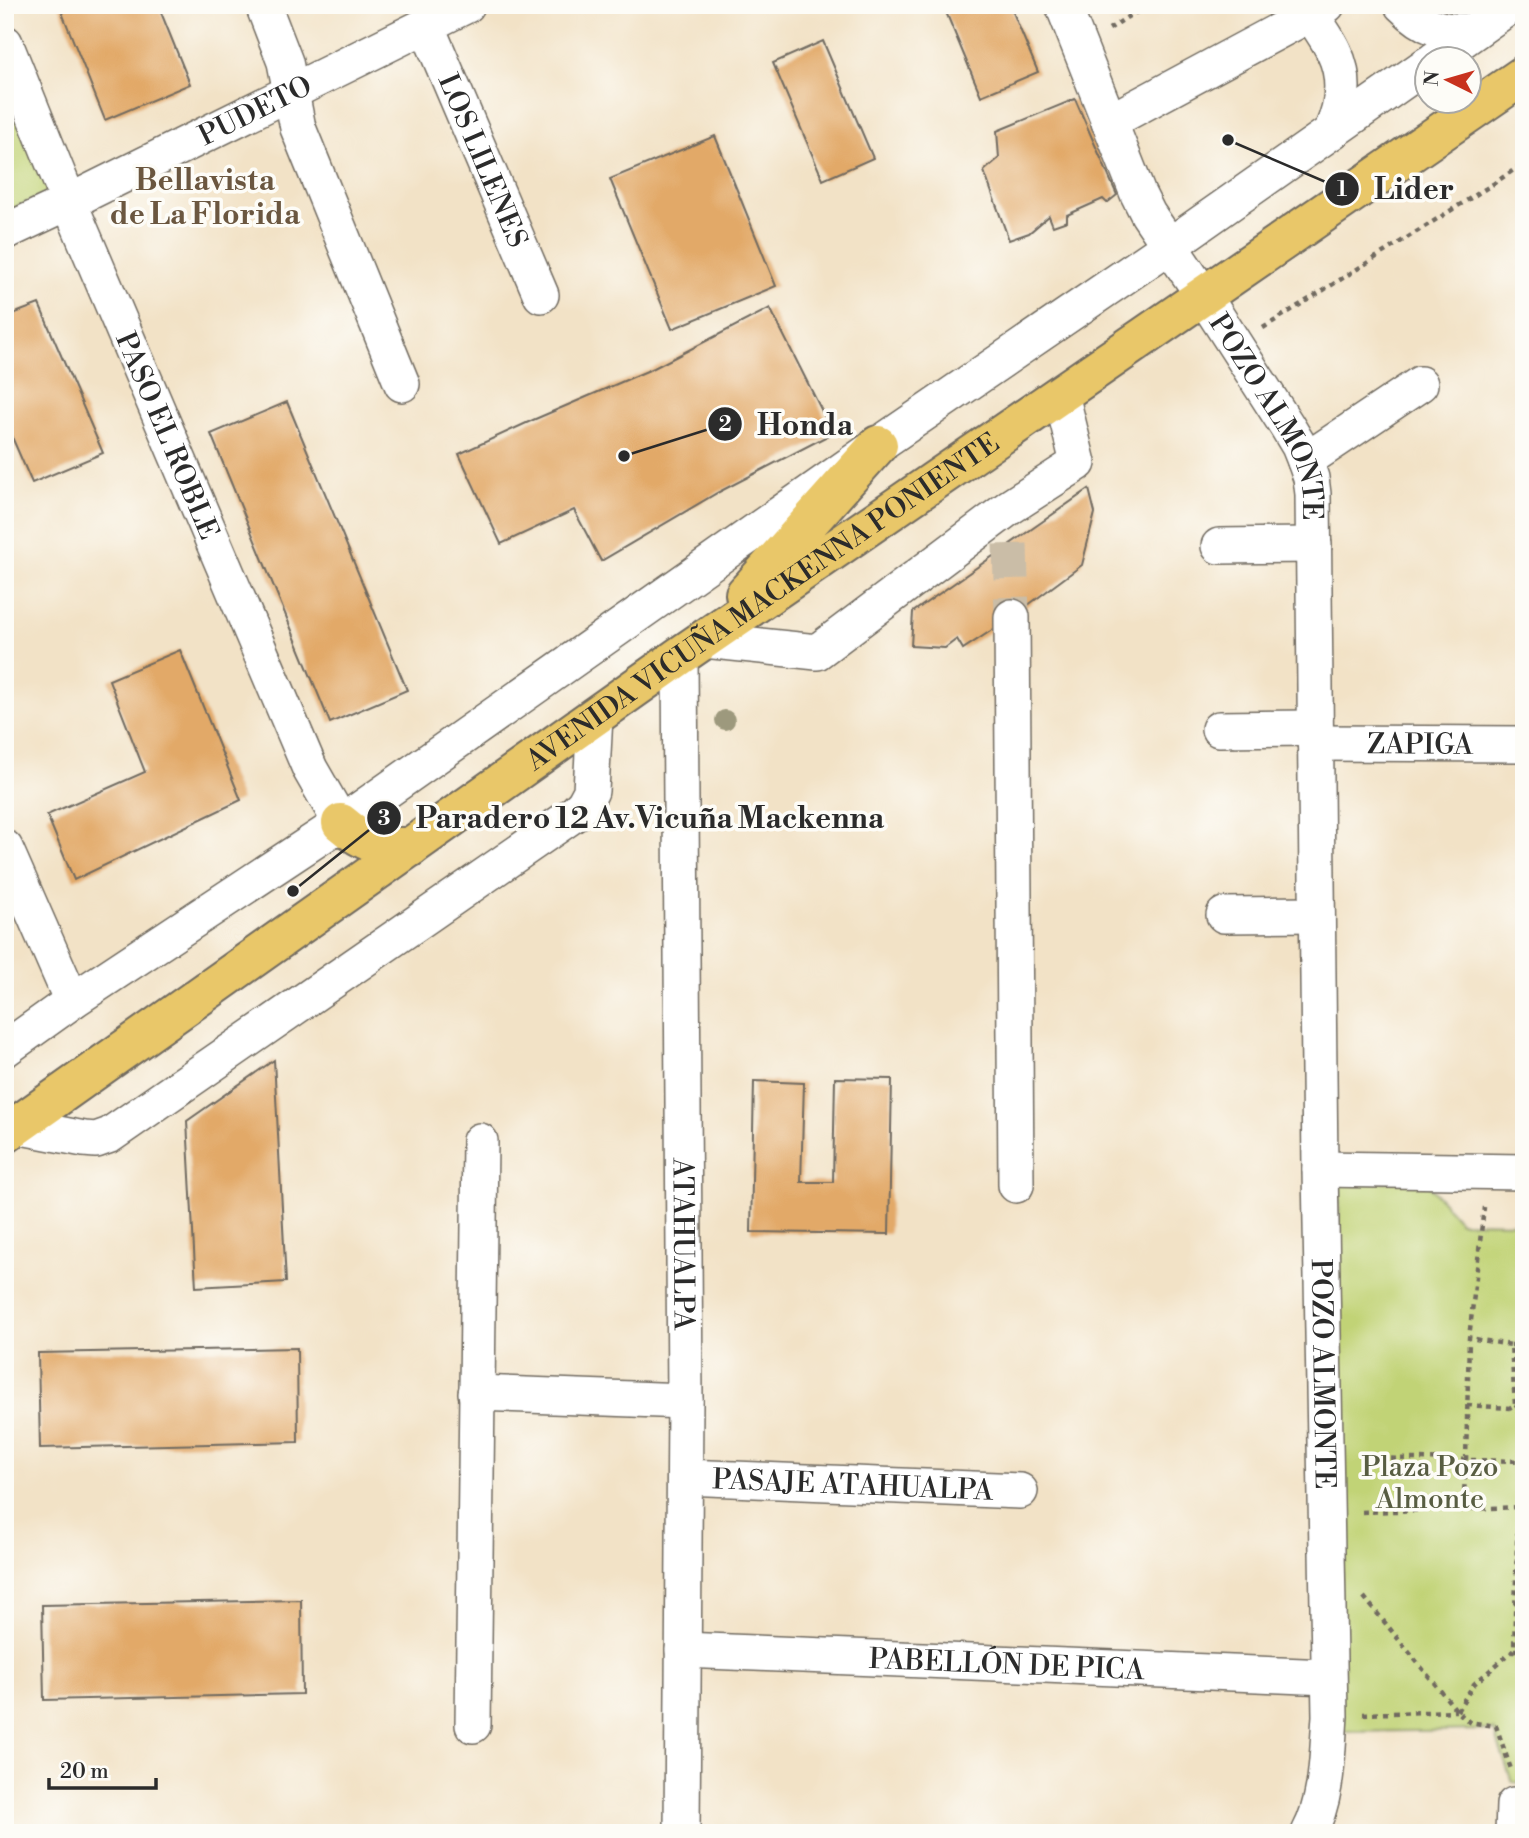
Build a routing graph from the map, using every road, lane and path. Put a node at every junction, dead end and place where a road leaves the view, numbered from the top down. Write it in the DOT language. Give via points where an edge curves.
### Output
graph roads {
  1 [pos="262,5"];
  2 [pos="467,5"];
  3 [pos="1063,5"];
  4 [pos="1151,5"];
  5 [pos="1402,5"];
  6 [pos="1512,5"];
  7 [pos="1315,8"];
  8 [pos="426,25"];
  9 [pos="1474,32"];
  10 [pos="5,44"];
  11 [pos="1454,46"];
  12 [pos="1080,48"];
  13 [pos="1414,73"];
  14 [pos="1524,75"];
  15 [pos="291,92"];
  16 [pos="1109,122"];
  17 [pos="1331,131"];
  18 [pos="1524,163"];
  19 [pos="69,202"];
  20 [pos="5,232"];
  21 [pos="1169,246"];
  22 [pos="541,295"];
  23 [pos="1203,295"];
  24 [pos="1236,345"];
  25 [pos="402,384"];
  26 [pos="1420,384"];
  27 [pos="1061,394"];
  28 [pos="878,445"];
  29 [pos="1305,461"];
  30 [pos="1010,507"];
  31 [pos="1010,544"];
  32 [pos="1314,545"];
  33 [pos="1219,546"];
  34 [pos="1012,617"];
  35 [pos="692,648"];
  36 [pos="596,716"];
  37 [pos="1219,729"];
  38 [pos="1315,736"];
  39 [pos="1524,744"];
  40 [pos="341,823"];
  41 [pos="411,847"];
  42 [pos="5,848"];
  43 [pos="1317,914"];
  44 [pos="1224,915"];
  45 [pos="72,1001"];
  46 [pos="5,1049"];
  47 [pos="10,1130"];
  48 [pos="480,1142"];
  49 [pos="1320,1169"];
  50 [pos="1488,1171"];
  51 [pos="1524,1172"];
  52 [pos="1016,1185"];
  53 [pos="1469,1338"];
  54 [pos="1511,1345"];
  55 [pos="1524,1345"];
  56 [pos="476,1393"];
  57 [pos="685,1401"];
  58 [pos="1467,1405"];
  59 [pos="1515,1405"];
  60 [pos="1524,1412"];
  61 [pos="1360,1458"];
  62 [pos="1466,1460"];
  63 [pos="1524,1461"];
  64 [pos="685,1476"];
  65 [pos="1020,1491"];
  66 [pos="1361,1499"];
  67 [pos="1521,1507"];
  68 [pos="1463,1510"];
  69 [pos="1363,1594"];
  70 [pos="683,1650"];
  71 [pos="1514,1650"];
  72 [pos="1524,1650"];
  73 [pos="1328,1677"];
  74 [pos="1457,1711"];
  75 [pos="1360,1715"];
  76 [pos="473,1725"];
  77 [pos="1514,1806"];
  78 [pos="682,1833"];
  79 [pos="1309,1833"];
  1 -- 15 [label="street" via="285,62"];
  2 -- 8 [label="street, PUDETO"];
  3 -- 12 [label="street, POZO ALMONTE"];
  4 -- 12 [label="path"];
  5 -- 9 [label="street" via="1435,29"];
  6 -- 9 [label="street"];
  7 -- 16 [label="street"];
  7 -- 17 [label="street" via="1342,80 1342,99"];
  8 -- 15 [label="street, PUDETO"];
  8 -- 22 [label="street, LOS LILENES"];
  9 -- 11 [label="street"];
  10 -- 19 [label="street, PASO EL ROBLE"];
  12 -- 16 [label="street, POZO ALMONTE"];
  13 -- 17 [label="street"];
  14 -- 23 [label="main road, AVENIDA VICUÑA MACKENNA PONIENTE"];
  15 -- 19 [label="street, PUDETO"];
  15 -- 25 [label="street" via="298,128"];
  16 -- 21 [label="street, POZO ALMONTE" via="1138,194"];
  17 -- 21 [label="street"];
  18 -- 24 [label="path"];
  19 -- 20 [label="street, PUDETO"];
  19 -- 40 [label="street, PASO EL ROBLE" via="310,769"];
  21 -- 23 [label="street, POZO ALMONTE"];
  21 -- 28 [label="street"];
  23 -- 24 [label="street, POZO ALMONTE"];
  23 -- 27 [label="main road, AVENIDA VICUÑA MACKENNA PONIENTE"];
  24 -- 29 [label="street, POZO ALMONTE"];
  26 -- 29 [label="street"];
  27 -- 30 [label="street" via="1078,463"];
  27 -- 35 [label="main road, AVENIDA VICUÑA MACKENNA PONIENTE"];
  28 -- 35 [label="main road"];
  28 -- 40 [label="street"];
  29 -- 32 [label="street, POZO ALMONTE" via="1313,494"];
  30 -- 31 [label="street"];
  30 -- 35 [label="street" via="817,652"];
  32 -- 33 [label="street, POZO ALMONTE"];
  32 -- 38 [label="street, POZO ALMONTE"];
  34 -- 52 [label="street"];
  35 -- 36 [label="main road, AVENIDA VICUÑA MACKENNA PONIENTE"];
  35 -- 57 [label="street, ATAHUALPA"];
  36 -- 41 [label="main road, AVENIDA VICUÑA MACKENNA PONIENTE"];
  36 -- 47 [label="street" via="591,791 575,814 110,1135 96,1140"];
  37 -- 38 [label="street"];
  38 -- 39 [label="street, ZAPIGA"];
  38 -- 43 [label="street, POZO ALMONTE"];
  40 -- 41 [label="main road" via="368,842"];
  40 -- 45 [label="street"];
  41 -- 47 [label="main road, AVENIDA VICUÑA MACKENNA PONIENTE"];
  42 -- 45 [label="street"];
  43 -- 44 [label="street"];
  43 -- 49 [label="street, POZO ALMONTE"];
  45 -- 46 [label="street"];
  48 -- 56 [label="street"];
  49 -- 50 [label="street"];
  49 -- 73 [label="street, POZO ALMONTE"];
  50 -- 51 [label="street"];
  50 -- 53 [label="path"];
  53 -- 54 [label="path"];
  53 -- 58 [label="path"];
  54 -- 55 [label="path"];
  54 -- 59 [label="path"];
  56 -- 57 [label="street"];
  56 -- 76 [label="street"];
  57 -- 64 [label="street, ATAHUALPA"];
  58 -- 59 [label="path"];
  58 -- 62 [label="path"];
  59 -- 60 [label="path"];
  61 -- 62 [label="path"];
  62 -- 63 [label="path"];
  62 -- 68 [label="path"];
  64 -- 65 [label="street, PASAJE ATAHUALPA"];
  64 -- 70 [label="street, ATAHUALPA"];
  66 -- 68 [label="path" via="1362,1512"];
  67 -- 68 [label="path"];
  67 -- 71 [label="path"];
  69 -- 74 [label="path"];
  70 -- 73 [label="street, PABELLÓN DE PICA"];
  70 -- 78 [label="street, ATAHUALPA"];
  71 -- 72 [label="path"];
  71 -- 74 [label="path" via="1474,1684"];
  73 -- 79 [label="street, POZO ALMONTE" via="1325,1778"];
  74 -- 75 [label="path"];
  74 -- 77 [label="path" via="1469,1722 1496,1726"];
}
